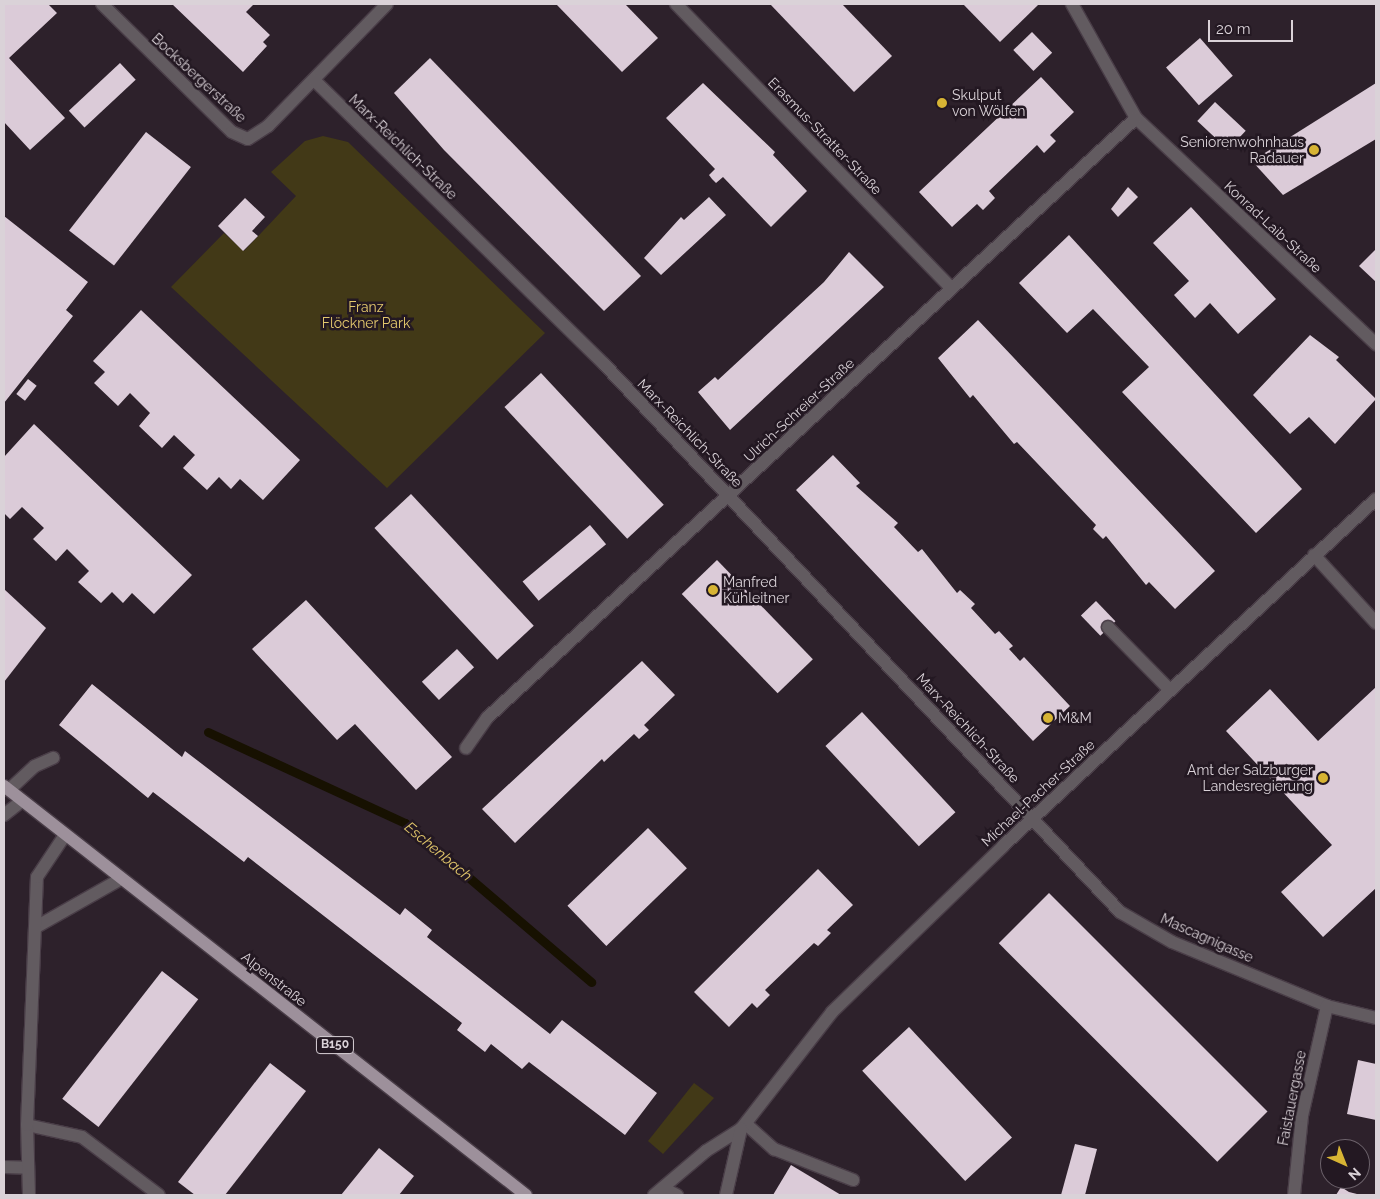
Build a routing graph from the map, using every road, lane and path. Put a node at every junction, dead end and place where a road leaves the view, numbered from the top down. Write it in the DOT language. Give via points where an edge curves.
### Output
graph roads {
  1 [pos="102,4"];
  2 [pos="387,4"];
  3 [pos="676,4"];
  4 [pos="1072,4"];
  5 [pos="314,80"];
  6 [pos="1136,118"];
  7 [pos="951,288"];
  8 [pos="1376,344"];
  9 [pos="728,496"];
  10 [pos="1376,499"];
  11 [pos="1314,555"];
  12 [pos="1376,623"];
  13 [pos="1108,627"];
  14 [pos="1170,690"];
  15 [pos="466,748"];
  16 [pos="53,758"];
  17 [pos="6,788"];
  18 [pos="22,801"];
  19 [pos="4,815"];
  20 [pos="1033,818"];
  21 [pos="65,835"];
  22 [pos="121,879"];
  23 [pos="36,927"];
  24 [pos="1327,1006"];
  25 [pos="1376,1018"];
  26 [pos="27,1125"];
  27 [pos="743,1127"];
  28 [pos="4,1167"];
  29 [pos="28,1168"];
  30 [pos="853,1180"];
  31 [pos="659,1192"];
  32 [pos="28,1195"];
  33 [pos="159,1195"];
  34 [pos="526,1195"];
  35 [pos="677,1195"];
  36 [pos="726,1195"];
  37 [pos="1294,1195"];
  1 -- 5 [label="street, Bocksbergerstraße" via="232,132 248,139 268,126"];
  2 -- 5 [label="street, Bocksbergerstraße"];
  3 -- 7 [label="street, Erasmus-Stratter-Straße"];
  4 -- 6 [label="street, Konrad-Laib-Straße"];
  5 -- 9 [label="street, Marx-Reichlich-Straße" via="604,364"];
  6 -- 7 [label="street, Ulrich-Schreier-Straße"];
  6 -- 8 [label="street, Konrad-Laib-Straße"];
  7 -- 9 [label="street, Ulrich-Schreier-Straße"];
  9 -- 15 [label="street, Ulrich-Schreier-Straße" via="487,718"];
  9 -- 20 [label="street, Marx-Reichlich-Straße"];
  10 -- 11 [label="street, Michael-Pacher-Straße"];
  11 -- 12 [label="street"];
  11 -- 14 [label="street, Michael-Pacher-Straße"];
  13 -- 14 [label="street"];
  14 -- 20 [label="street, Michael-Pacher-Straße"];
  16 -- 17 [label="street" via="35,766"];
  17 -- 18 [label="main road, Alpenstraße / B150"];
  18 -- 19 [label="street"];
  18 -- 21 [label="main road, Alpenstraße / B150"];
  20 -- 24 [label="street, Mascagnigasse" via="1120,912 1172,942"];
  20 -- 27 [label="street, Michael-Pacher-Straße" via="832,1012"];
  21 -- 22 [label="main road, Alpenstraße / B150"];
  21 -- 23 [label="street" via="37,877"];
  22 -- 23 [label="street"];
  22 -- 34 [label="main road, Alpenstraße / B150"];
  23 -- 26 [label="street"];
  24 -- 25 [label="street, Mascagnigasse"];
  24 -- 37 [label="street, Faistauergasse" via="1302,1116"];
  26 -- 29 [label="street"];
  26 -- 33 [label="street" via="82,1137"];
  27 -- 30 [label="street" via="774,1149"];
  27 -- 31 [label="street, Michael-Pacher-Straße" via="706,1150"];
  27 -- 36 [label="street, Michael-Pacher-Straße"];
  28 -- 29 [label="street"];
  29 -- 32 [label="street"];
  31 -- 35 [label="street, Michael-Pacher-Straße"];
}
